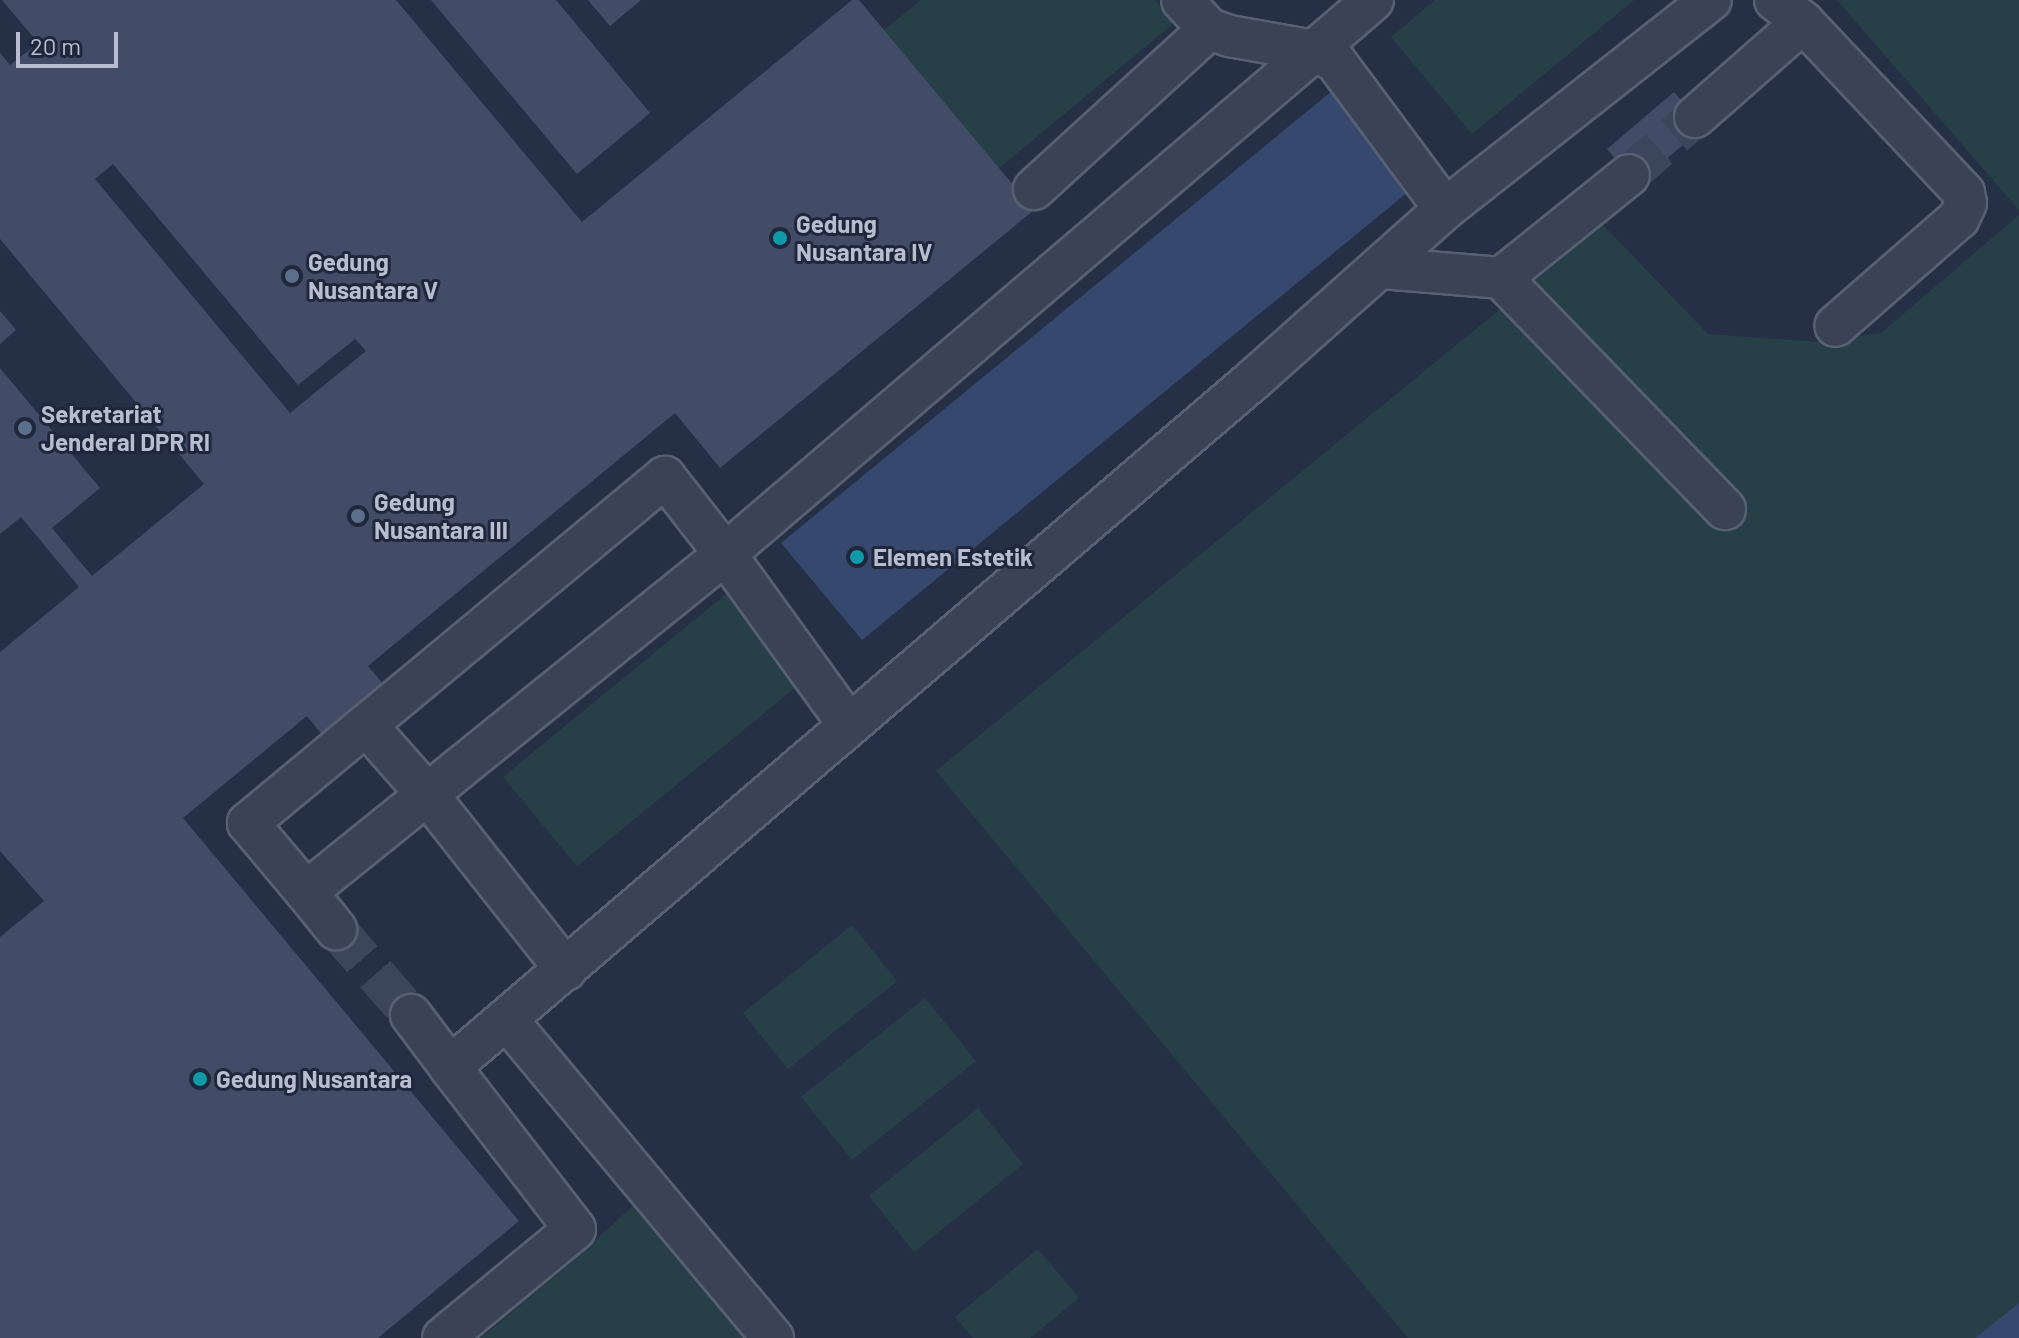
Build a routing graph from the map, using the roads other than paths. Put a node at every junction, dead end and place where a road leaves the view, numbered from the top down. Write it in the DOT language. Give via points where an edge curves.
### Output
graph roads {
  1 [pos="1182,0"];
  2 [pos="1373,0"];
  3 [pos="1711,0"];
  4 [pos="1789,11"];
  5 [pos="1209,29"];
  6 [pos="1314,51"];
  7 [pos="1695,117"];
  8 [pos="1629,175"];
  9 [pos="1034,189"];
  10 [pos="1445,209"];
  11 [pos="1380,268"];
  12 [pos="1501,278"];
  13 [pos="1835,326"];
  14 [pos="1725,509"];
  15 [pos="725,554"];
  16 [pos="366,725"];
  17 [pos="849,725"];
  18 [pos="427,794"];
  19 [pos="306,892"];
  20 [pos="336,929"];
  21 [pos="566,970"];
  22 [pos="411,1015"];
  23 [pos="507,1020"];
  24 [pos="450,1067"];
  25 [pos="443,1338"];
  26 [pos="773,1338"];
  1 -- 5 [label="lane"];
  2 -- 6 [label="lane"];
  3 -- 10 [label="lane"];
  4 -- 7 [label="lane"];
  4 -- 13 [label="lane" via="1958,184 1966,203 1959,218"];
  5 -- 6 [label="lane"];
  5 -- 9 [label="lane"];
  6 -- 10 [label="lane" via="1335,61"];
  6 -- 15 [label="lane"];
  8 -- 12 [label="lane"];
  10 -- 11 [label="lane"];
  11 -- 12 [label="lane"];
  11 -- 17 [label="lane"];
  12 -- 14 [label="lane"];
  15 -- 16 [label="lane" via="665,477"];
  15 -- 17 [label="lane"];
  15 -- 18 [label="lane"];
  16 -- 18 [label="lane"];
  16 -- 19 [label="lane" via="248,823"];
  17 -- 21 [label="lane"];
  18 -- 19 [label="lane"];
  18 -- 21 [label="lane"];
  19 -- 20 [label="lane"];
  21 -- 23 [label="lane"];
  22 -- 24 [label="lane"];
  23 -- 24 [label="lane"];
  23 -- 26 [label="lane"];
  24 -- 25 [label="lane" via="575,1229"];
}
